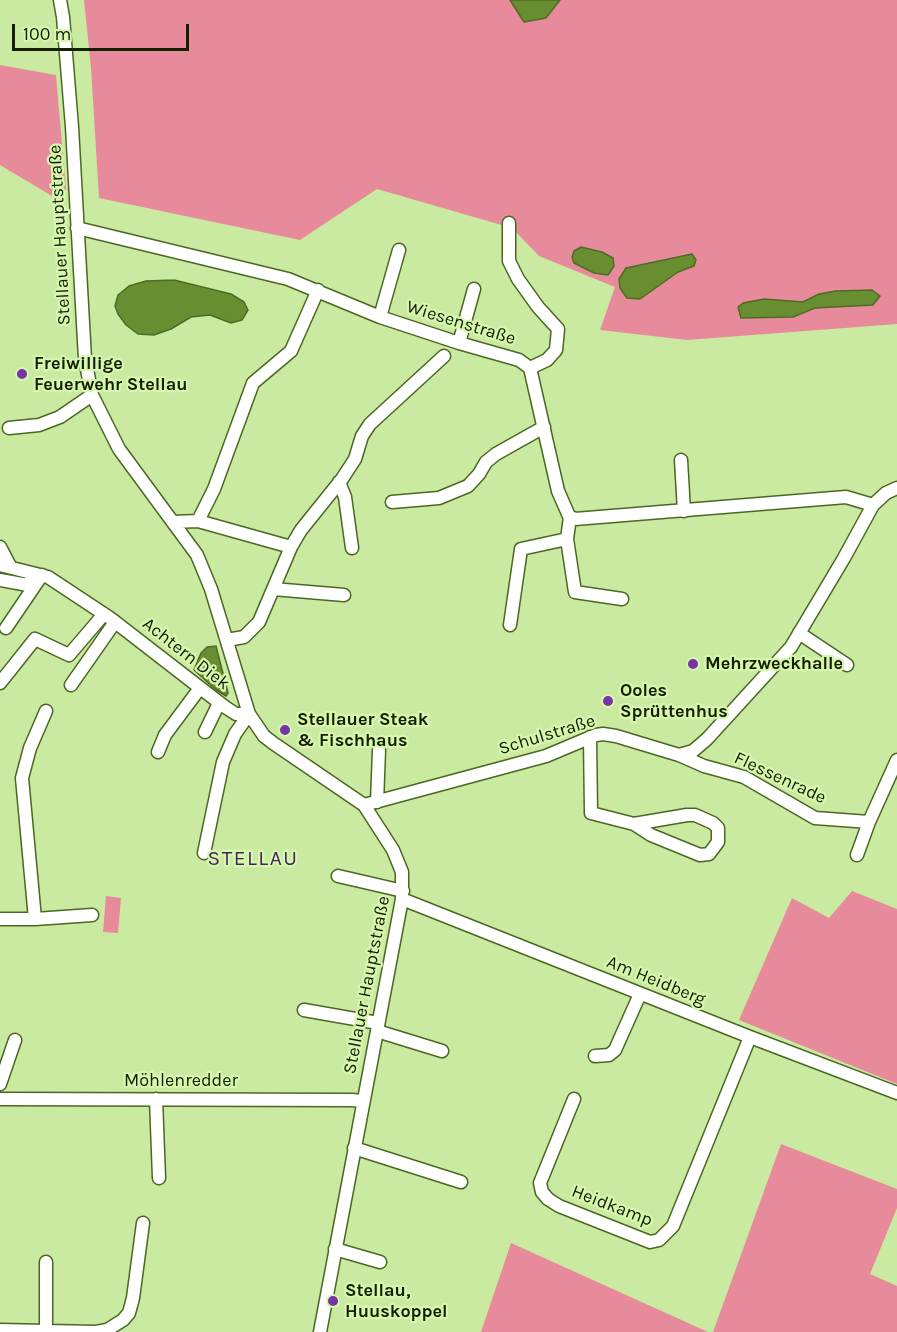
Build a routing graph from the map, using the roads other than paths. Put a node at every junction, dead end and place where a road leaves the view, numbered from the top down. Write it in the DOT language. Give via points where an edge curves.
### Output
graph roads {
  1 [pos="60,0"];
  2 [pos="509,223"];
  3 [pos="77,228"];
  4 [pos="399,250"];
  5 [pos="474,289"];
  6 [pos="318,290"];
  7 [pos="380,317"];
  8 [pos="459,343"];
  9 [pos="444,356"];
  10 [pos="530,368"];
  11 [pos="92,395"];
  12 [pos="544,427"];
  13 [pos="9,428"];
  14 [pos="681,460"];
  15 [pos="339,482"];
  16 [pos="897,488"];
  17 [pos="392,502"];
  18 [pos="873,505"];
  19 [pos="684,511"];
  20 [pos="570,517"];
  21 [pos="198,521"];
  22 [pos="173,522"];
  23 [pos="567,539"];
  24 [pos="0,547"];
  25 [pos="291,547"];
  26 [pos="352,548"];
  27 [pos="5,565"];
  28 [pos="39,574"];
  29 [pos="0,580"];
  30 [pos="273,589"];
  31 [pos="344,595"];
  32 [pos="622,599"];
  33 [pos="109,618"];
  34 [pos="510,625"];
  35 [pos="6,628"];
  36 [pos="799,633"];
  37 [pos="228,640"];
  38 [pos="848,665"];
  39 [pos="0,683"];
  40 [pos="71,685"];
  41 [pos="201,688"];
  42 [pos="219,703"];
  43 [pos="46,711"];
  44 [pos="249,714"];
  45 [pos="205,732"];
  46 [pos="590,737"];
  47 [pos="379,750"];
  48 [pos="158,752"];
  49 [pos="679,755"];
  50 [pos="897,760"];
  51 [pos="370,803"];
  52 [pos="868,822"];
  53 [pos="634,824"];
  54 [pos="204,853"];
  55 [pos="857,855"];
  56 [pos="338,876"];
  57 [pos="402,895"];
  58 [pos="92,915"];
  59 [pos="0,919"];
  60 [pos="34,919"];
  61 [pos="640,994"];
  62 [pos="304,1010"];
  63 [pos="378,1027"];
  64 [pos="750,1037"];
  65 [pos="15,1040"];
  66 [pos="442,1051"];
  67 [pos="595,1056"];
  68 [pos="0,1084"];
  69 [pos="897,1093"];
  70 [pos="0,1099"];
  71 [pos="156,1099"];
  72 [pos="574,1099"];
  73 [pos="362,1101"];
  74 [pos="354,1148"];
  75 [pos="159,1178"];
  76 [pos="461,1182"];
  77 [pos="143,1223"];
  78 [pos="659,1240"];
  79 [pos="335,1249"];
  80 [pos="666,1252"];
  81 [pos="46,1262"];
  82 [pos="380,1262"];
  83 [pos="0,1330"];
  84 [pos="46,1331"];
  85 [pos="96,1332"];
  86 [pos="320,1332"];
  1 -- 3 [label="street, Stellauer Hauptstraße"];
  2 -- 10 [label="street" via="509,261 529,296 562,325 556,350 547,360"];
  3 -- 6 [label="street, Wiesenstraße" via="288,279"];
  3 -- 11 [label="street, Stellauer Hauptstraße" via="85,359"];
  4 -- 7 [label="street"];
  5 -- 8 [label="street"];
  6 -- 7 [label="street, Wiesenstraße"];
  6 -- 21 [label="street" via="291,351 253,382"];
  7 -- 8 [label="street, Wiesenstraße"];
  8 -- 10 [label="street, Wiesenstraße" via="519,360"];
  9 -- 15 [label="street" via="370,424 355,459"];
  10 -- 12 [label="street, Wiesenstraße"];
  11 -- 13 [label="street" via="60,417 39,425"];
  11 -- 22 [label="street, Stellauer Hauptstraße" via="119,449"];
  12 -- 17 [label="street" via="496,454 468,486 439,498"];
  12 -- 20 [label="street, Wiesenstraße" via="558,491"];
  14 -- 19 [label="street"];
  15 -- 25 [label="street"];
  15 -- 26 [label="street" via="345,496"];
  16 -- 18 [label="street"];
  18 -- 19 [label="street" via="846,497"];
  18 -- 36 [label="street"];
  19 -- 20 [label="street"];
  20 -- 23 [label="street"];
  21 -- 22 [label="street"];
  21 -- 25 [label="street"];
  22 -- 37 [label="street, Stellauer Hauptstraße" via="197,555"];
  23 -- 32 [label="street" via="575,592"];
  23 -- 34 [label="street" via="521,549"];
  24 -- 27 [label="street, Achtern Diek"];
  25 -- 30 [label="street"];
  27 -- 28 [label="street, Achtern Diek"];
  28 -- 29 [label="street" via="28,585"];
  28 -- 33 [label="street, Achtern Diek"];
  28 -- 35 [label="street"];
  30 -- 31 [label="street"];
  30 -- 37 [label="street" via="259,622 244,637"];
  33 -- 39 [label="street" via="69,656 35,639"];
  33 -- 40 [label="street"];
  33 -- 41 [label="street, Achtern Diek"];
  36 -- 38 [label="street"];
  36 -- 49 [label="street" via="707,739 693,751"];
  37 -- 44 [label="street, Stellauer Hauptstraße"];
  41 -- 42 [label="street, Achtern Diek"];
  41 -- 48 [label="street" via="165,735"];
  42 -- 44 [label="street, Achtern Diek" via="236,714"];
  42 -- 45 [label="street"];
  43 -- 60 [label="street" via="22,778"];
  44 -- 51 [label="street, Stellauer Hauptstraße" via="273,743"];
  44 -- 54 [label="street" via="223,762"];
  46 -- 49 [label="street, Schulstraße" via="603,734"];
  46 -- 51 [label="street, Schulstraße" via="546,756"];
  46 -- 53 [label="street" via="591,813"];
  47 -- 51 [label="street"];
  49 -- 52 [label="street, Flessenrade" via="744,777 815,818"];
  50 -- 52 [label="street"];
  51 -- 57 [label="street, Stellauer Hauptstraße" via="402,872"];
  52 -- 55 [label="street"];
  53 -- 53 [label="street" via="695,815 718,828 718,842 709,854 700,855"];
  56 -- 57 [label="street, Am Heidberg"];
  57 -- 61 [label="street, Am Heidberg"];
  57 -- 63 [label="street, Stellauer Hauptstraße"];
  58 -- 60 [label="street"];
  59 -- 60 [label="street"];
  61 -- 64 [label="street, Am Heidberg"];
  61 -- 67 [label="street" via="615,1050"];
  62 -- 63 [label="street"];
  63 -- 66 [label="street"];
  63 -- 73 [label="street, Stellauer Hauptstraße"];
  64 -- 69 [label="street, Am Heidberg"];
  64 -- 78 [label="street, Heidkamp" via="673,1226"];
  65 -- 68 [label="street"];
  70 -- 71 [label="street, Möhlenredder"];
  71 -- 73 [label="street, Möhlenredder"];
  71 -- 75 [label="street"];
  72 -- 78 [label="street, Heidkamp" via="540,1183 542,1192 559,1206 650,1242"];
  73 -- 74 [label="street, Stellauer Hauptstraße"];
  74 -- 76 [label="street"];
  74 -- 79 [label="street, Stellauer Hauptstraße"];
  77 -- 85 [label="street" via="129,1312 117,1324"];
  78 -- 80 [label="street"];
  79 -- 82 [label="street"];
  79 -- 86 [label="street, Stellauer Hauptstraße"];
  81 -- 84 [label="street"];
  83 -- 84 [label="street"];
  84 -- 85 [label="street"];
}
